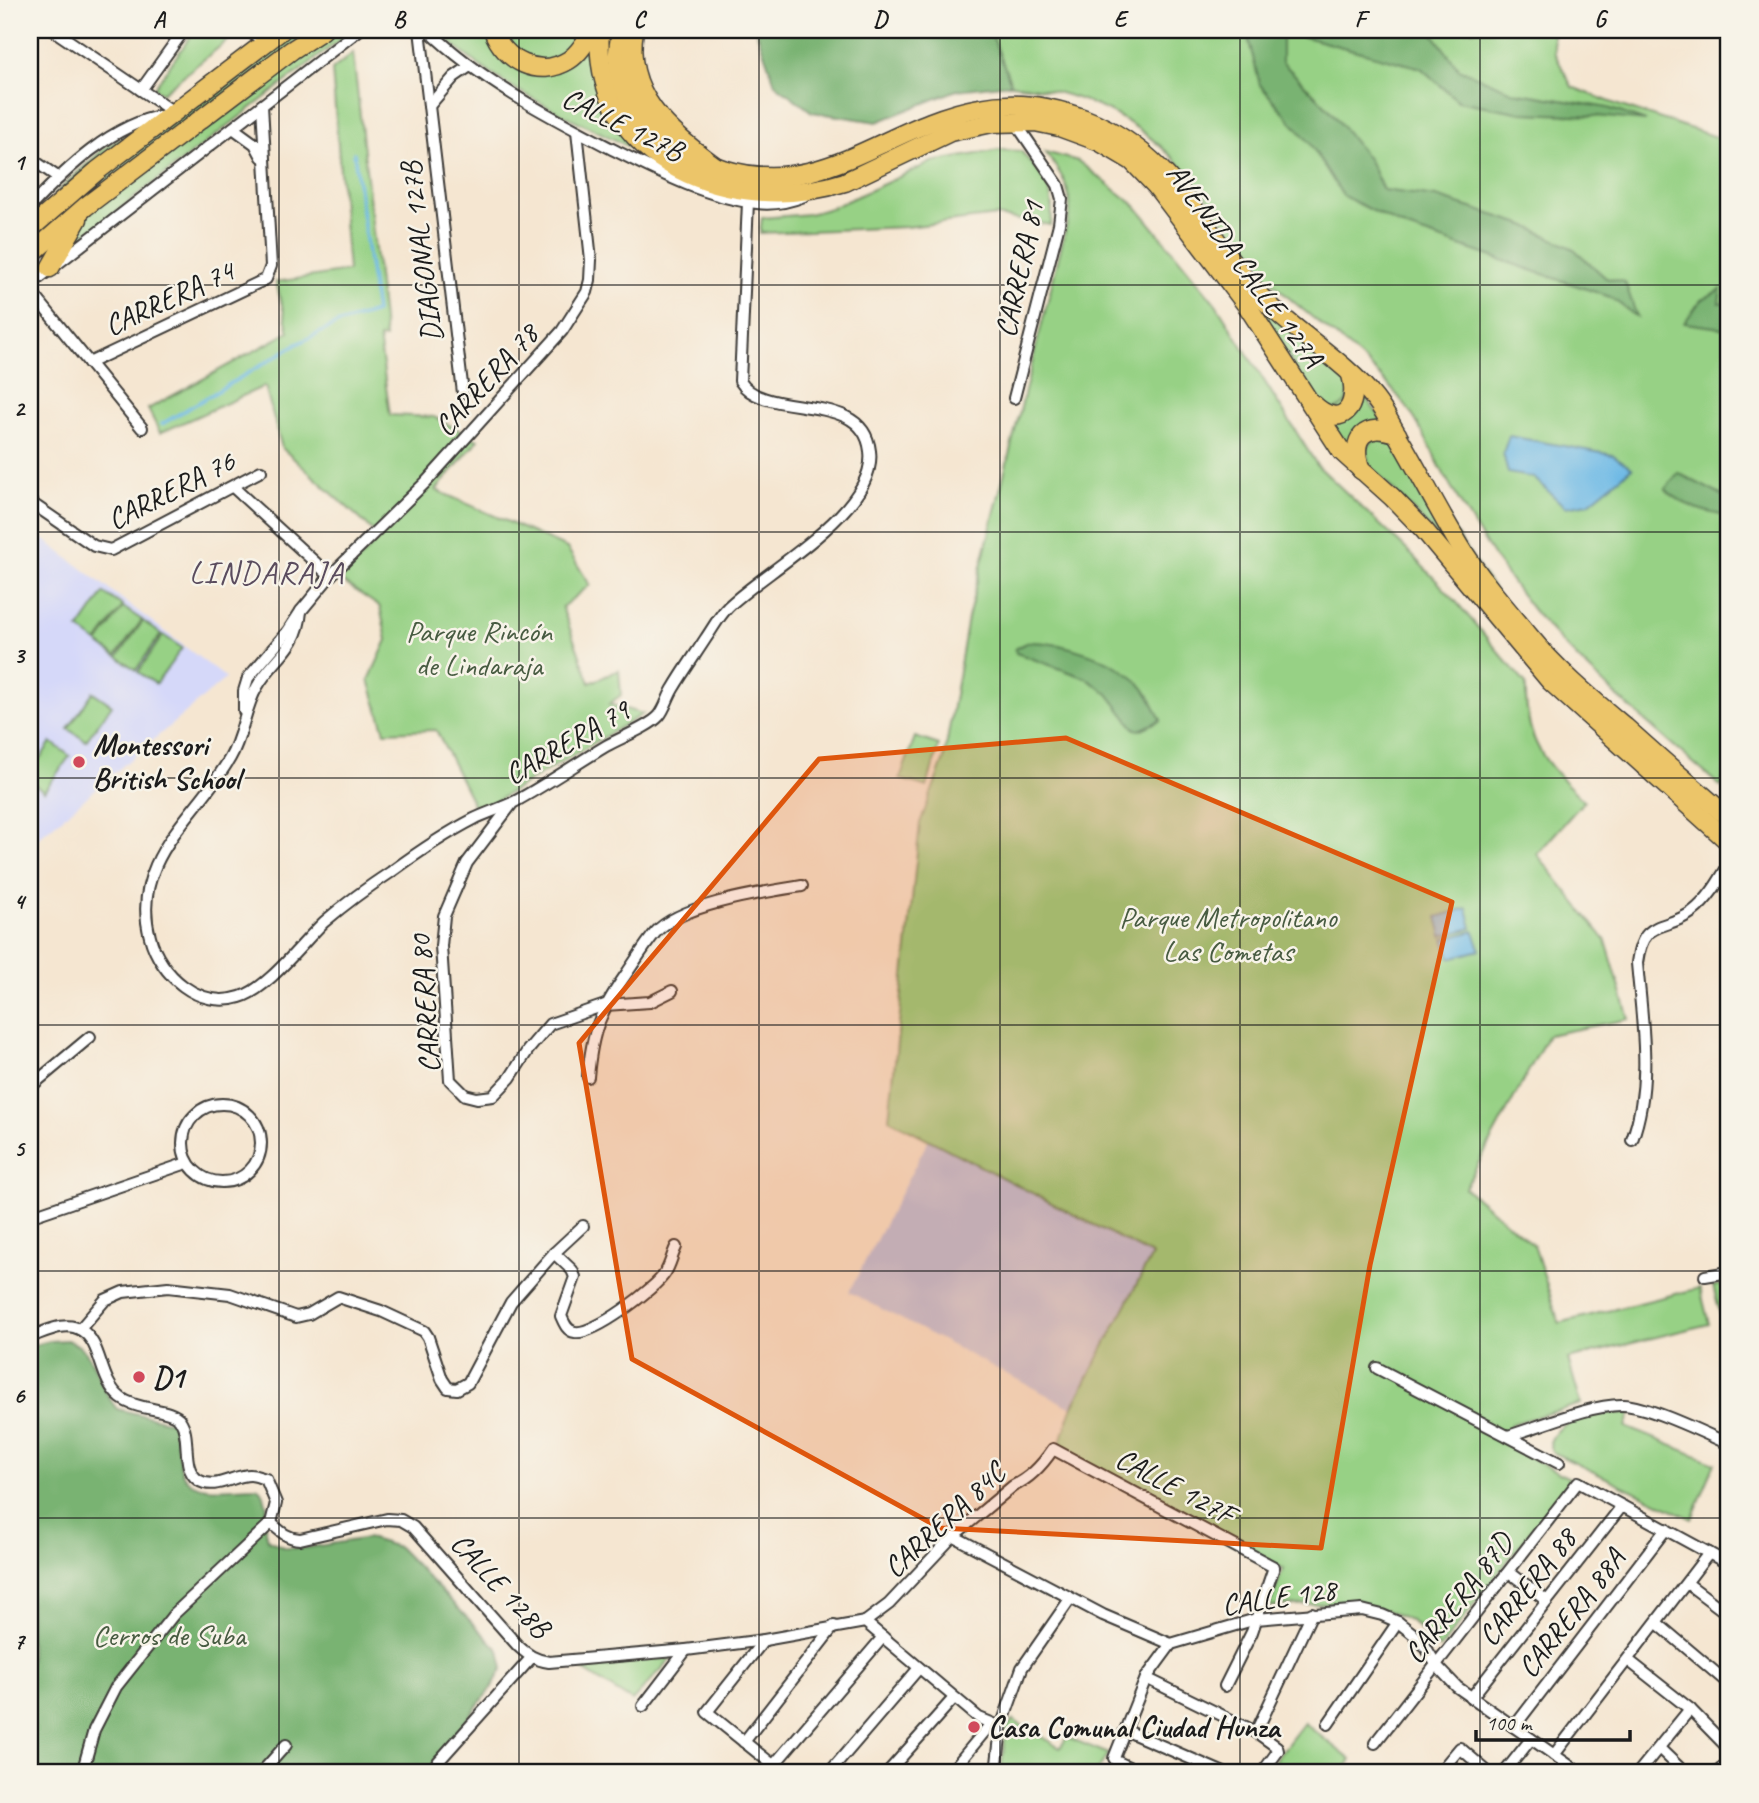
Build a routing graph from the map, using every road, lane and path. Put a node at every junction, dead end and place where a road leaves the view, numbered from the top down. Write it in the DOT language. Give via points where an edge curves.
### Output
graph roads {
  1 [pos="53,30"];
  2 [pos="184,30"];
  3 [pos="248,30"];
  4 [pos="282,30"];
  5 [pos="323,30"];
  6 [pos="359,30"];
  7 [pos="420,30"];
  8 [pos="428,30"];
  9 [pos="494,30"];
  10 [pos="593,30"];
  11 [pos="600,30"];
  12 [pos="621,30"];
  13 [pos="634,30"];
  14 [pos="266,43"];
  15 [pos="470,66"];
  16 [pos="141,90"];
  17 [pos="262,105"];
  18 [pos="429,106"];
  19 [pos="175,113"];
  20 [pos="1016,122"];
  21 [pos="233,128"];
  22 [pos="577,131"];
  23 [pos="30,158"];
  24 [pos="264,159"];
  25 [pos="715,166"];
  26 [pos="59,178"];
  27 [pos="817,190"];
  28 [pos="748,202"];
  29 [pos="30,207"];
  30 [pos="85,207"];
  31 [pos="30,229"];
  32 [pos="30,255"];
  33 [pos="50,268"];
  34 [pos="30,285"];
  35 [pos="30,290"];
  36 [pos="89,363"];
  37 [pos="1350,375"];
  38 [pos="463,393"];
  39 [pos="1014,398"];
  40 [pos="1307,399"];
  41 [pos="142,428"];
  42 [pos="1397,433"];
  43 [pos="1361,470"];
  44 [pos="261,471"];
  45 [pos="233,487"];
  46 [pos="30,502"];
  47 [pos="330,576"];
  48 [pos="513,803"];
  49 [pos="1729,818"];
  50 [pos="1729,842"];
  51 [pos="1729,864"];
  52 [pos="802,886"];
  53 [pos="672,991"];
  54 [pos="243,997"];
  55 [pos="605,1005"];
  56 [pos="90,1037"];
  57 [pos="587,1077"];
  58 [pos="30,1087"];
  59 [pos="1632,1140"];
  60 [pos="187,1163"];
  61 [pos="30,1212"];
  62 [pos="583,1226"];
  63 [pos="676,1247"];
  64 [pos="554,1253"];
  65 [pos="1729,1272"];
  66 [pos="1705,1276"];
  67 [pos="80,1329"];
  68 [pos="30,1337"];
  69 [pos="1377,1368"];
  70 [pos="1508,1436"];
  71 [pos="1729,1444"];
  72 [pos="1053,1449"];
  73 [pos="1559,1462"];
  74 [pos="1622,1506"];
  75 [pos="271,1523"];
  76 [pos="1666,1530"];
  77 [pos="953,1536"];
  78 [pos="1710,1553"];
  79 [pos="1729,1564"];
  80 [pos="1509,1572"];
  81 [pos="1688,1584"];
  82 [pos="1070,1599"];
  83 [pos="1547,1601"];
  84 [pos="1312,1613"];
  85 [pos="1729,1615"];
  86 [pos="1256,1619"];
  87 [pos="865,1622"];
  88 [pos="1398,1622"];
  89 [pos="1657,1623"];
  90 [pos="834,1626"];
  91 [pos="883,1637"];
  92 [pos="764,1640"];
  93 [pos="1171,1644"];
  94 [pos="687,1650"];
  95 [pos="531,1658"];
  96 [pos="1628,1660"];
  97 [pos="1437,1666"];
  98 [pos="919,1668"];
  99 [pos="1146,1678"];
  100 [pos="1729,1684"];
  101 [pos="1225,1686"];
  102 [pos="954,1698"];
  103 [pos="1471,1698"];
  104 [pos="643,1706"];
  105 [pos="1690,1709"];
  106 [pos="1328,1724"];
  107 [pos="996,1726"];
  108 [pos="1514,1727"];
  109 [pos="1127,1731"];
  110 [pos="1255,1732"];
  111 [pos="1531,1739"];
  112 [pos="744,1742"];
  113 [pos="1375,1743"];
  114 [pos="286,1745"];
  115 [pos="1659,1748"];
  116 [pos="1729,1749"];
  117 [pos="1554,1755"];
  118 [pos="1729,1760"];
  119 [pos="773,1766"];
  120 [pos="82,1773"];
  121 [pos="261,1773"];
  122 [pos="431,1773"];
  123 [pos="783,1773"];
  124 [pos="829,1773"];
  125 [pos="887,1773"];
  126 [pos="950,1773"];
  127 [pos="996,1773"];
  128 [pos="1137,1773"];
  129 [pos="1224,1773"];
  130 [pos="1262,1773"];
  131 [pos="1439,1773"];
  132 [pos="1489,1773"];
  133 [pos="1504,1773"];
  134 [pos="1580,1773"];
  135 [pos="1638,1773"];
  136 [pos="1685,1773"];
  137 [pos="1717,1773"];
  1 -- 16 [label="street"];
  2 -- 16 [label="street"];
  3 -- 14 [label="street"];
  4 -- 14 [label="main road"];
  5 -- 30 [label="main road"];
  6 -- 17 [label="street"];
  7 -- 18 [label="street, DIAGONAL 127B"];
  8 -- 15 [label="street, CALLE 127B"];
  9 -- 10 [label="main road" via="506,52 536,68 569,60"];
  11 -- 27 [label="main road, AVENIDA CALLE 127A" via="603,76 612,104 641,145 656,157 731,188 786,193"];
  12 -- 25 [label="main road, AVENIDA CALLE 127A" via="618,60 622,82 642,120 674,148"];
  13 -- 25 [label="main road" via="635,69 652,109 685,144"];
  14 -- 19 [label="main road"];
  15 -- 18 [label="street"];
  15 -- 22 [label="street, CALLE 127B"];
  16 -- 19 [label="street"];
  17 -- 21 [label="street"];
  17 -- 24 [label="street"];
  18 -- 38 [label="street, DIAGONAL 127B"];
  19 -- 26 [label="street" via="129,126"];
  19 -- 31 [label="main road"];
  20 -- 27 [label="main road, AVENIDA CALLE 127A" via="950,132 845,183"];
  20 -- 39 [label="street, CARRERA 81" via="1058,185 1062,199"];
  20 -- 40 [label="main road, AVENIDA CALLE 127A" via="1081,134 1142,169 1248,307"];
  21 -- 24 [label="street" via="255,144"];
  21 -- 33 [label="street"];
  22 -- 28 [label="street, CALLE 127B" via="668,175"];
  22 -- 47 [label="street, CARRERA 78" via="591,260 590,280 581,303 562,331 445,462"];
  23 -- 26 [label="street"];
  24 -- 36 [label="street, CARRERA 74" via="271,266 266,279"];
  25 -- 37 [label="main road, AVENIDA CALLE 127A" via="752,176 788,177 837,164 959,112 1013,105 1068,113 1122,137 1153,160 1257,292"];
  26 -- 29 [label="street"];
  27 -- 28 [label="street, CALLE 127B" via="783,202"];
  28 -- 48 [label="street, CARRERA 79" via="740,381 753,395 850,418 868,439 871,461 867,480 812,541 725,609 658,718"];
  30 -- 32 [label="main road"];
  30 -- 33 [label="main road"];
  33 -- 34 [label="street"];
  35 -- 36 [label="street"];
  36 -- 41 [label="street"];
  37 -- 40 [label="main road" via="1354,399 1342,414 1326,414"];
  37 -- 42 [label="main road, AVENIDA CALLE 127A" via="1377,401"];
  40 -- 43 [label="main road, AVENIDA CALLE 127A" via="1334,442"];
  42 -- 43 [label="main road" via="1373,429 1364,433 1356,451"];
  42 -- 49 [label="main road, AVENIDA CALLE 127A" via="1462,550 1532,639 1576,686"];
  43 -- 50 [label="main road, AVENIDA CALLE 127A" via="1424,530 1550,681"];
  44 -- 45 [label="street, CARRERA 76"];
  45 -- 46 [label="street, CARRERA 76" via="111,550 102,549"];
  45 -- 47 [label="street"];
  47 -- 54 [label="street, CARRERA 78" via="248,678 244,719 229,760 175,829 152,875 145,912 164,967 195,995 219,1000"];
  48 -- 54 [label="street, CARRERA 79" via="477,818 390,872 326,921 276,972"];
  48 -- 55 [label="street, CARRERA 80" via="467,863 444,916 441,946 450,1080 465,1095 493,1096 550,1024"];
  51 -- 59 [label="street" via="1695,910 1648,933 1638,952 1644,1086"];
  52 -- 55 [label="street" via="718,902 671,921 656,931"];
  53 -- 55 [label="street, CARRERA 80" via="650,1002"];
  55 -- 57 [label="street" via="591,1042"];
  56 -- 58 [label="street"];
  60 -- 60 [label="street" via="195,1173 217,1183 240,1179 256,1164 260,1153 258,1128 251,1117 229,1104 204,1108 186,1126 182,1139"];
  60 -- 61 [label="street" via="38,1214"];
  62 -- 64 [label="street"];
  63 -- 64 [label="street" via="665,1274 622,1312 584,1332 566,1327 561,1317 575,1278"];
  64 -- 67 [label="street" via="512,1302 468,1383 457,1389 448,1388 442,1379 424,1331 338,1297 296,1317 230,1294 168,1287 123,1292 105,1300"];
  65 -- 66 [label="street"];
  67 -- 68 [label="street" via="61,1327"];
  67 -- 75 [label="street" via="99,1356 112,1390 131,1405 179,1418 190,1469 201,1482 251,1475 266,1479 276,1503"];
  69 -- 70 [label="street"];
  70 -- 71 [label="street" via="1623,1405"];
  70 -- 73 [label="street"];
  72 -- 77 [label="street, CARRERA 84C" via="1021,1482"];
  72 -- 86 [label="street, CALLE 127F" via="1274,1568"];
  74 -- 76 [label="street"];
  74 -- 80 [label="street, CARRERA 87D" via="1578,1482"];
  74 -- 83 [label="street, CARRERA 88"];
  75 -- 95 [label="street, CALLE 128B" via="291,1539 300,1539 387,1519 401,1520 414,1527"];
  75 -- 120 [label="street" via="174,1614 116,1687 94,1730"];
  76 -- 78 [label="street"];
  76 -- 108 [label="street, CARRERA 88A"];
  77 -- 82 [label="street"];
  77 -- 87 [label="street, CARRERA 84C" via="889,1604"];
  78 -- 79 [label="street"];
  78 -- 81 [label="street"];
  80 -- 83 [label="street"];
  80 -- 97 [label="street, CARRERA 87D"];
  81 -- 85 [label="street"];
  81 -- 89 [label="street"];
  82 -- 93 [label="street"];
  82 -- 107 [label="street" via="1022,1668"];
  83 -- 103 [label="street, CARRERA 88"];
  84 -- 86 [label="street, CALLE 128"];
  84 -- 88 [label="street, CALLE 128" via="1362,1610"];
  84 -- 110 [label="street"];
  86 -- 93 [label="street, CALLE 128"];
  86 -- 101 [label="street"];
  87 -- 90 [label="street, CALLE 128B"];
  87 -- 91 [label="street"];
  88 -- 97 [label="street, CALLE 128" via="1425,1646"];
  88 -- 106 [label="street"];
  89 -- 96 [label="street"];
  89 -- 100 [label="street"];
  90 -- 92 [label="street, CALLE 128B"];
  90 -- 112 [label="street"];
  91 -- 98 [label="street"];
  91 -- 119 [label="street"];
  92 -- 94 [label="street, CALLE 128B"];
  92 -- 112 [label="street" via="707,1712"];
  93 -- 99 [label="street"];
  94 -- 95 [label="street, CALLE 128B" via="550,1661"];
  94 -- 104 [label="street"];
  95 -- 122 [label="street"];
  96 -- 105 [label="street"];
  96 -- 117 [label="street"];
  97 -- 103 [label="street, CALLE 128"];
  97 -- 113 [label="street, CARRERA 87D"];
  98 -- 102 [label="street"];
  98 -- 124 [label="street"];
  99 -- 109 [label="street"];
  99 -- 110 [label="street"];
  102 -- 107 [label="street"];
  102 -- 125 [label="street"];
  103 -- 108 [label="street, CALLE 128"];
  105 -- 115 [label="street"];
  105 -- 116 [label="street"];
  107 -- 126 [label="street"];
  107 -- 127 [label="street"];
  108 -- 111 [label="street, CALLE 128"];
  109 -- 128 [label="street" via="1114,1758"];
  109 -- 129 [label="street"];
  110 -- 130 [label="street" via="1278,1749"];
  111 -- 117 [label="street, CALLE 128"];
  111 -- 133 [label="street"];
  112 -- 119 [label="street"];
  114 -- 121 [label="street"];
  115 -- 135 [label="street"];
  115 -- 136 [label="street"];
  117 -- 134 [label="street, CALLE 128"];
  118 -- 137 [label="street"];
  119 -- 123 [label="street"];
  131 -- 132 [label="street" via="1460,1748"];
}
